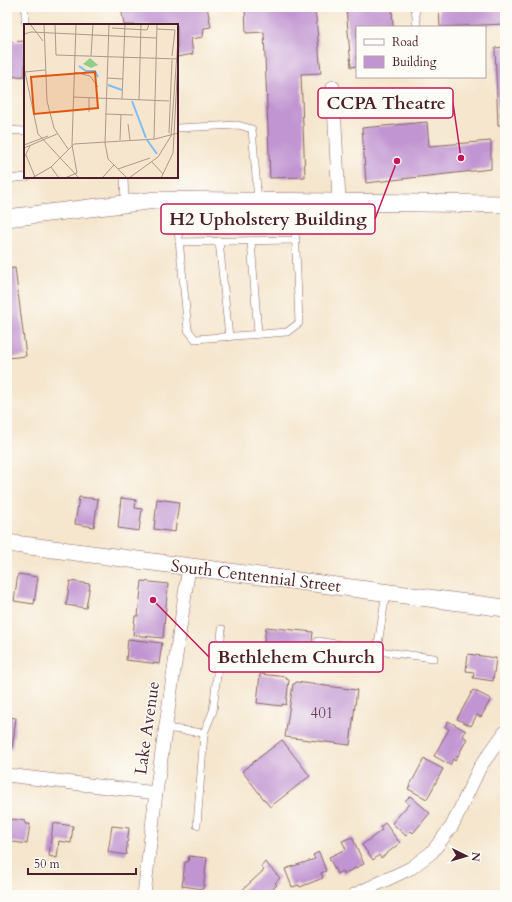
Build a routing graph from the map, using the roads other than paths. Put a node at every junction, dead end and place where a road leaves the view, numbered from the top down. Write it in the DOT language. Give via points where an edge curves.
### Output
graph roads {
  1 [pos="25,7"];
  2 [pos="415,7"];
  3 [pos="26,21"];
  4 [pos="417,26"];
  5 [pos="333,87"];
  6 [pos="178,128"];
  7 [pos="7,130"];
  8 [pos="24,131"];
  9 [pos="24,177"];
  10 [pos="124,178"];
  11 [pos="7,179"];
  12 [pos="175,200"];
  13 [pos="258,201"];
  14 [pos="339,201"];
  15 [pos="294,202"];
  16 [pos="125,204"];
  17 [pos="505,204"];
  18 [pos="7,218"];
  19 [pos="296,240"];
  20 [pos="219,241"];
  21 [pos="251,241"];
  22 [pos="179,242"];
  23 [pos="258,334"];
  24 [pos="229,336"];
  25 [pos="7,543"];
  26 [pos="189,567"];
  27 [pos="386,593"];
  28 [pos="505,608"];
  29 [pos="222,629"];
  30 [pos="318,641"];
  31 [pos="377,651"];
  32 [pos="434,658"];
  33 [pos="165,728"];
  34 [pos="505,732"];
  35 [pos="204,733"];
  36 [pos="7,776"];
  37 [pos="156,793"];
  38 [pos="197,825"];
  39 [pos="144,895"];
  40 [pos="354,895"];
  1 -- 3 [label="lane"];
  2 -- 4 [label="lane"];
  5 -- 14 [label="street"];
  6 -- 13 [label="lane" via="238,125 252,129"];
  7 -- 8 [label="lane"];
  9 -- 11 [label="lane"];
  10 -- 16 [label="lane"];
  12 -- 13 [label="street"];
  12 -- 16 [label="street"];
  12 -- 22 [label="lane"];
  13 -- 15 [label="street"];
  14 -- 15 [label="street"];
  14 -- 17 [label="street"];
  15 -- 19 [label="lane"];
  16 -- 18 [label="street"];
  19 -- 21 [label="lane"];
  19 -- 23 [label="lane" via="299,323 287,332"];
  20 -- 21 [label="lane"];
  20 -- 22 [label="lane"];
  20 -- 24 [label="lane"];
  21 -- 23 [label="lane"];
  22 -- 24 [label="lane" via="188,330 195,339"];
  23 -- 24 [label="lane"];
  25 -- 26 [label="street, South Centennial Street"];
  26 -- 27 [label="street, South Centennial Street"];
  26 -- 33 [label="street, Lake Avenue"];
  27 -- 28 [label="street, South Centennial Street"];
  27 -- 31 [label="lane"];
  29 -- 35 [label="lane" via="213,711"];
  30 -- 31 [label="lane"];
  31 -- 32 [label="lane"];
  33 -- 35 [label="lane"];
  33 -- 37 [label="street, Lake Avenue"];
  34 -- 40 [label="street" via="480,768 452,826 432,852 411,868"];
  35 -- 38 [label="lane"];
  36 -- 37 [label="street"];
  37 -- 39 [label="street, Lake Avenue"];
}
